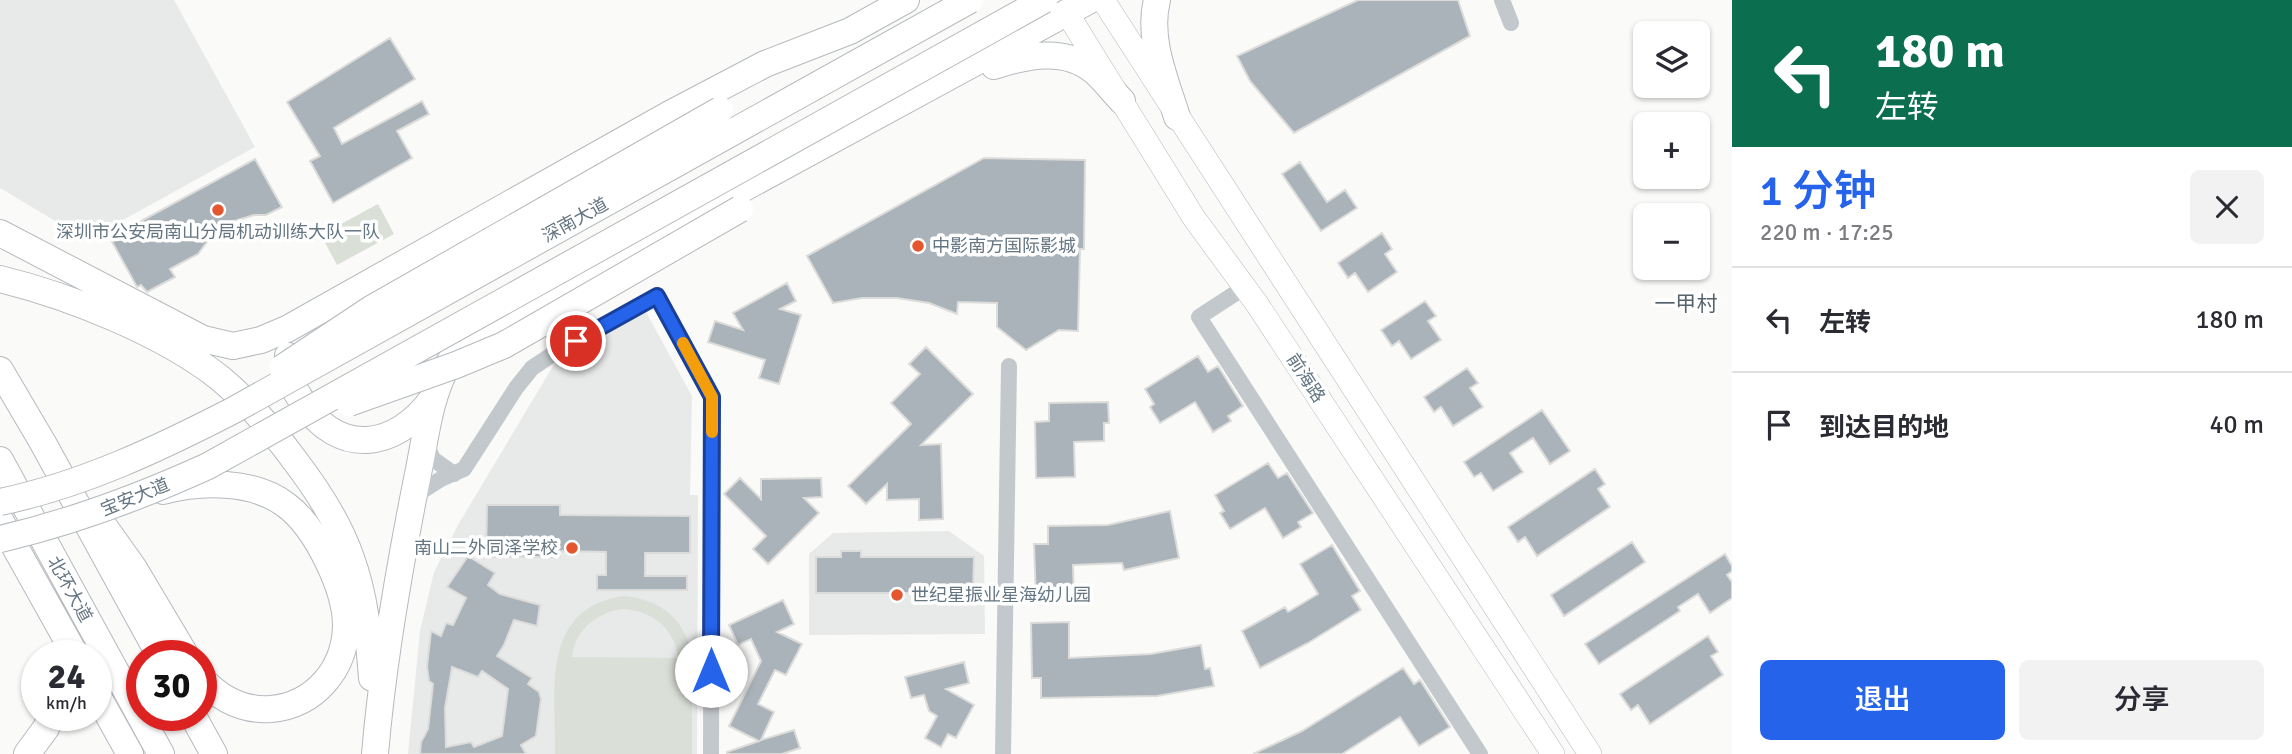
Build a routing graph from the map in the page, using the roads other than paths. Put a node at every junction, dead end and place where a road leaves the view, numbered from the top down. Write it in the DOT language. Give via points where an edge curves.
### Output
graph roads {
  1 [pos="892,0"];
  2 [pos="906,0"];
  3 [pos="970,0"];
  4 [pos="1103,0"];
  5 [pos="1157,0"];
  6 [pos="1502,0"];
  7 [pos="1065,3"];
  8 [pos="1511,23"];
  9 [pos="855,28"];
  10 [pos="915,97"];
  11 [pos="1122,102"];
  12 [pos="1177,117"];
  13 [pos="0,233"];
  14 [pos="0,279"];
  15 [pos="1245,287"];
  16 [pos="323,310"];
  17 [pos="1009,366"];
  18 [pos="0,370"];
  19 [pos="434,397"];
  20 [pos="263,437"];
  21 [pos="179,438"];
  22 [pos="425,441"];
  23 [pos="43,443"];
  24 [pos="0,460"];
  25 [pos="454,474"];
  26 [pos="141,496"];
  27 [pos="413,497"];
  28 [pos="0,502"];
  29 [pos="0,520"];
  30 [pos="0,539"];
  31 [pos="35,582"];
  32 [pos="53,640"];
  33 [pos="67,640"];
  34 [pos="151,640"];
  35 [pos="176,640"];
  36 [pos="217,693"];
  37 [pos="112,722"];
  38 [pos="44,731"];
  39 [pos="201,731"];
  40 [pos="376,744"];
  41 [pos="27,754"];
  42 [pos="130,754"];
  43 [pos="161,754"];
  44 [pos="214,754"];
  45 [pos="711,754"];
  46 [pos="1003,754"];
  47 [pos="1480,754"];
  48 [pos="1553,754"];
  49 [pos="1590,754"];
  1 -- 9 [label="main road"];
  2 -- 9 [label="main road"];
  3 -- 21 [label="main road, 深南大道, bridge" via="273,390"];
  4 -- 12 [label="main road, 前海路"];
  5 -- 12 [label="main road" via="1155,37"];
  6 -- 8 [label="street"];
  7 -- 10 [label="main road"];
  7 -- 11 [label="main road, 前海路"];
  7 -- 20 [label="main road, 深南大道, bridge"];
  9 -- 16 [label="main road" via="765,64 668,115"];
  9 -- 21 [label="main road, bridge" via="343,325"];
  10 -- 11 [label="main road" via="995,66 1040,55 1078,61 1095,72"];
  10 -- 19 [label="main road" via="485,329 457,351"];
  10 -- 20 [label="main road, bridge" via="740,209 504,345"];
  11 -- 15 [label="main road, 前海路" via="1194,218"];
  12 -- 49 [label="main road, 前海路"];
  13 -- 16 [label="main road" via="219,344 261,340"];
  14 -- 40 [label="main road" via="100,312 200,363 253,408 275,434 338,525 352,559 370,645"];
  15 -- 47 [label="street" via="1199,317"];
  15 -- 48 [label="main road, 前海路"];
  16 -- 19 [label="main road" via="294,341 287,368 300,398 325,427 348,439 376,440 416,419"];
  17 -- 46 [label="street"];
  18 -- 23 [label="main road"];
  19 -- 22 [label="main road"];
  20 -- 26 [label="main road, 宝安大道, bridge"];
  21 -- 28 [label="main road, 宝安大道, bridge" via="102,472"];
  22 -- 25 [label="street" via="433,459"];
  22 -- 27 [label="main road"];
  23 -- 34 [label="main road"];
  23 -- 35 [label="main road" via="121,549"];
  24 -- 43 [label="main road, 北环大道"];
  25 -- 27 [label="street"];
  25 -- 45 [label="street" via="464,469 533,368 657,296 712,397"];
  26 -- 30 [label="main road, 宝安大道, bridge"];
  26 -- 36 [label="main road, bridge" via="203,484 271,495 310,530 338,589 346,624 344,645 327,680 313,694 298,703 261,709"];
  27 -- 40 [label="main road"];
  29 -- 31 [label="main road"];
  31 -- 32 [label="main road"];
  31 -- 33 [label="main road"];
  37 -- 42 [label="main road"];
  38 -- 41 [label="main road"];
  39 -- 44 [label="main road"];
}
